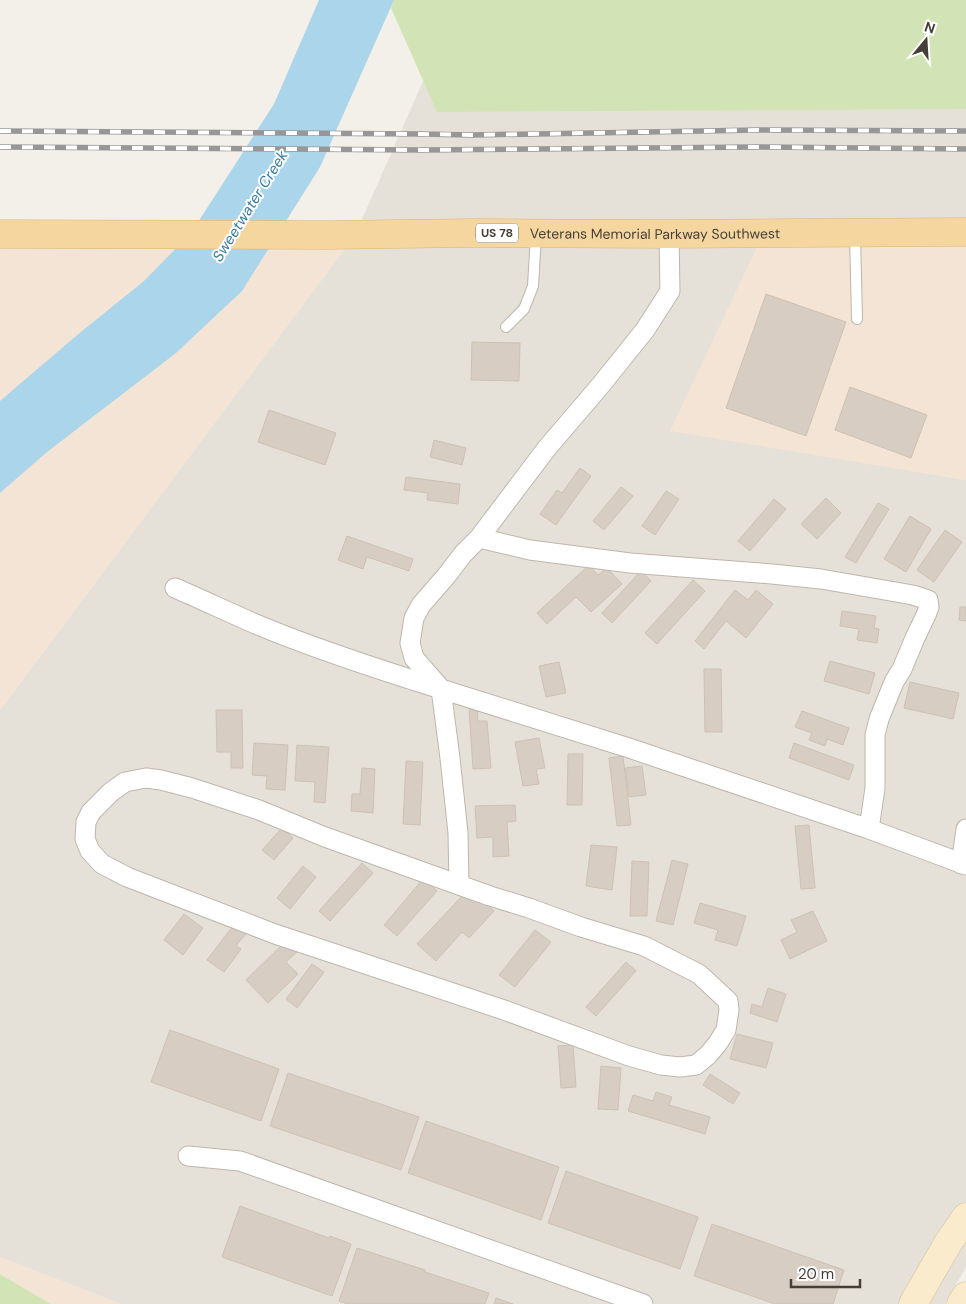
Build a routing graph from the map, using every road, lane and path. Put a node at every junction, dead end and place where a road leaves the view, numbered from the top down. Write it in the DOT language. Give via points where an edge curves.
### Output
graph roads {
  1 [pos="966,232"];
  2 [pos="855,233"];
  3 [pos="0,234"];
  4 [pos="536,234"];
  5 [pos="669,234"];
  6 [pos="857,320"];
  7 [pos="506,327"];
  8 [pos="479,538"];
  9 [pos="175,588"];
  10 [pos="441,689"];
  11 [pos="869,829"];
  12 [pos="966,829"];
  13 [pos="964,864"];
  14 [pos="459,884"];
  15 [pos="188,1156"];
  16 [pos="966,1217"];
  17 [pos="966,1296"];
  18 [pos="643,1304"];
  19 [pos="913,1304"];
  20 [pos="962,1304"];
  1 -- 2 [label="main road, Veterans Memorial Parkway Southwest / US 78"];
  2 -- 5 [label="main road, Veterans Memorial Parkway Southwest / US 78"];
  2 -- 6 [label="lane"];
  3 -- 4 [label="main road, Veterans Memorial Parkway Southwest / US 78"];
  4 -- 5 [label="main road, Veterans Memorial Parkway Southwest / US 78"];
  4 -- 7 [label="lane" via="534,286 524,309"];
  5 -- 8 [label="street" via="670,291 645,330 547,448"];
  8 -- 10 [label="street" via="421,605 414,618 410,643 414,658"];
  8 -- 11 [label="street" via="530,550 630,563 821,579 928,600 926,615 879,719"];
  9 -- 10 [label="street" via="321,649"];
  10 -- 11 [label="street"];
  10 -- 14 [label="street" via="458,832"];
  11 -- 13 [label="street"];
  12 -- 13 [label="street"];
  14 -- 14 [label="street" via="581,928 644,946 699,974 728,1001 726,1030 708,1055 696,1065 661,1065 628,1056 504,1010 276,934 127,877 102,864 90,851 85,839 86,822 91,812 125,782 153,779 259,810 325,838"];
  15 -- 18 [label="street" via="240,1161"];
  16 -- 19 [label="main road"];
  17 -- 20 [label="main road"];
}
